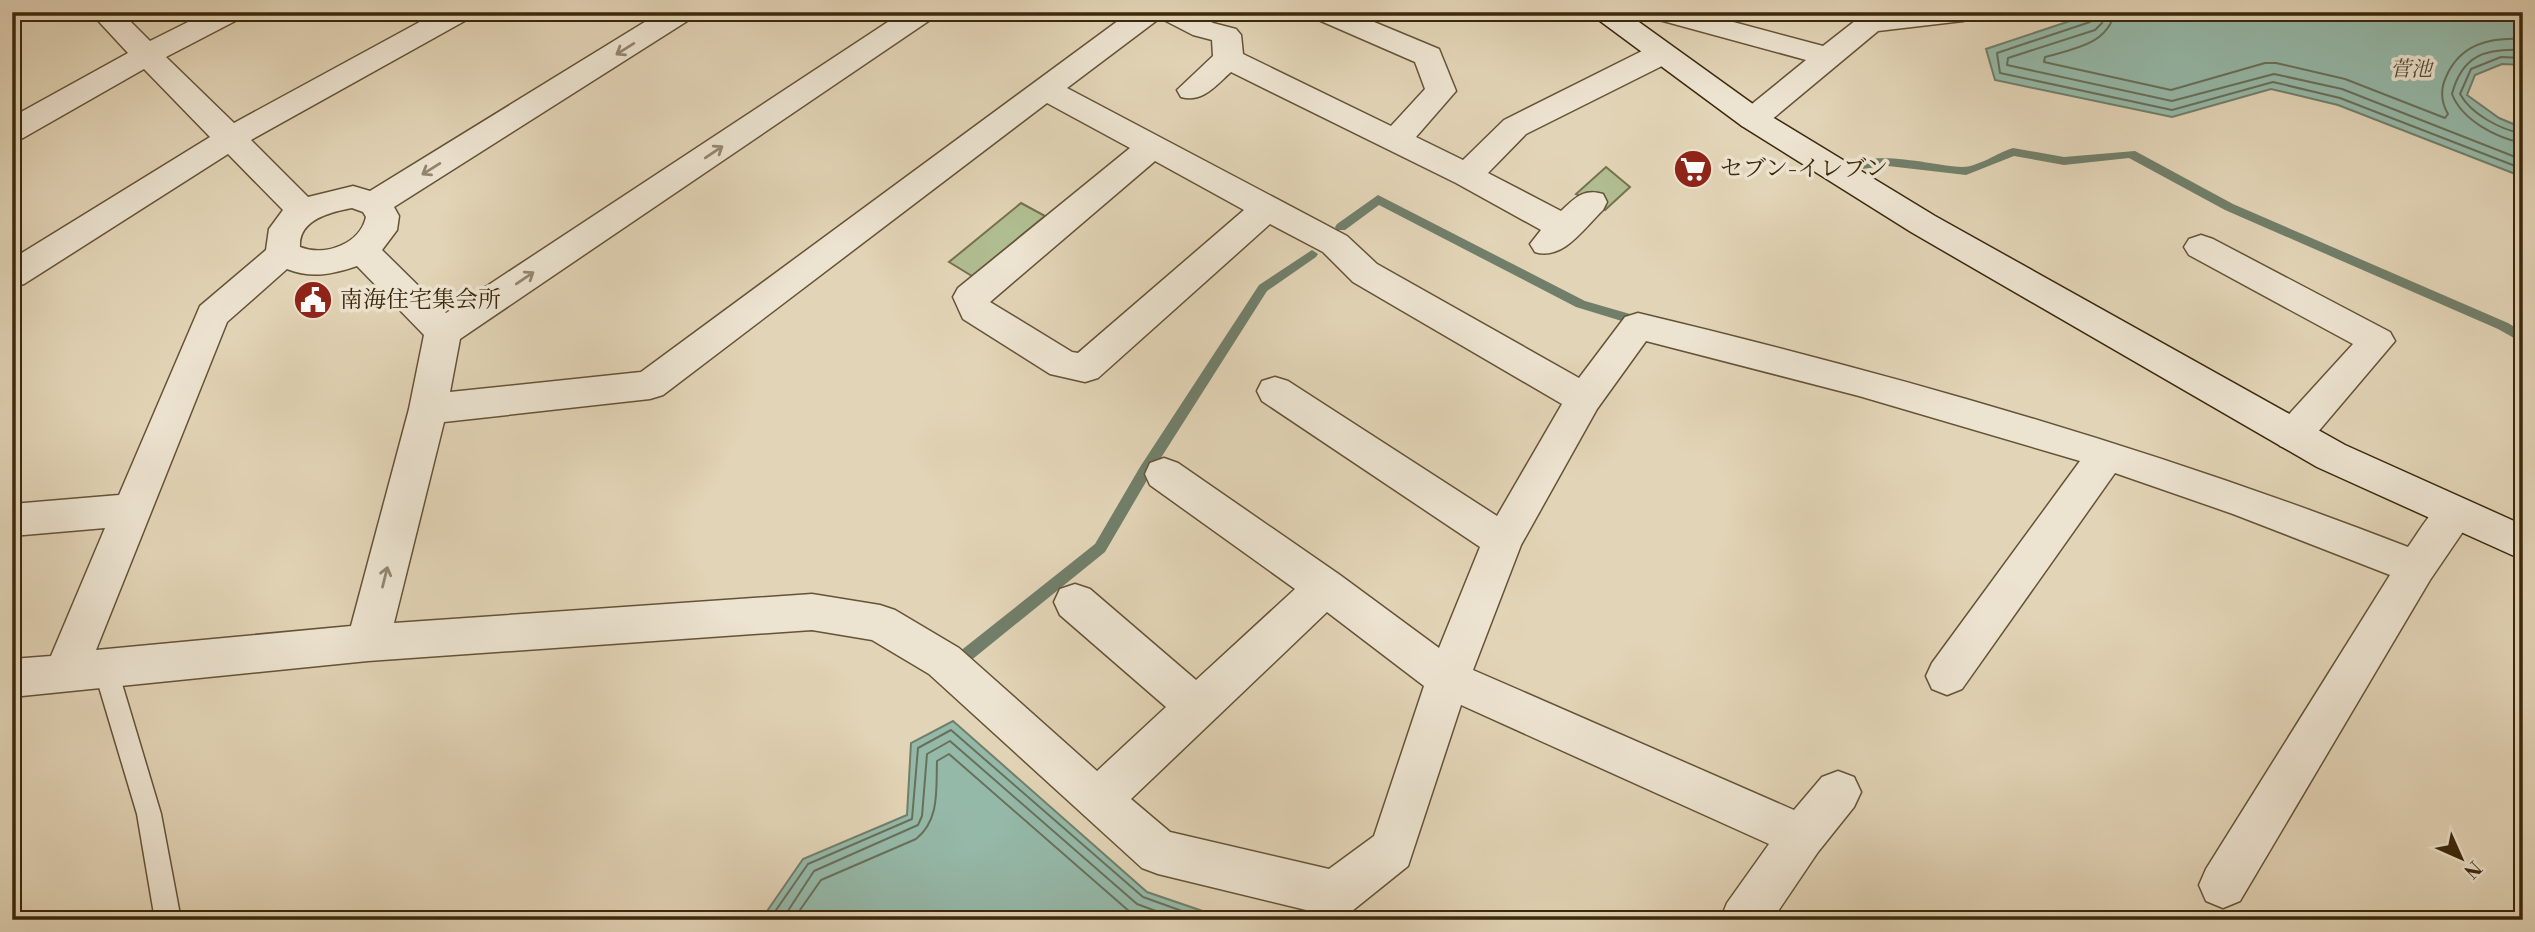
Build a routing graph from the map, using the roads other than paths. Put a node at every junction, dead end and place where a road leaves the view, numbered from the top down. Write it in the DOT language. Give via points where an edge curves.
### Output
graph roads {
  1 [pos="104,12"];
  2 [pos="231,12"];
  3 [pos="460,12"];
  4 [pos="682,12"];
  5 [pos="923,12"];
  6 [pos="1149,12"];
  7 [pos="1170,12"];
  8 [pos="1324,12"];
  9 [pos="1606,12"];
  10 [pos="1662,12"];
  11 [pos="1963,12"];
  12 [pos="1230,35"];
  13 [pos="148,54"];
  14 [pos="1661,54"];
  15 [pos="1828,57"];
  16 [pos="1045,89"];
  17 [pos="1192,90"];
  18 [pos="1753,119"];
  19 [pos="12,131"];
  20 [pos="230,138"];
  21 [pos="1396,140"];
  22 [pos="1151,148"];
  23 [pos="1467,175"];
  24 [pos="1591,202"];
  25 [pos="375,203"];
  26 [pos="1266,209"];
  27 [pos="304,212"];
  28 [pos="2201,247"];
  29 [pos="362,250"];
  30 [pos="283,254"];
  31 [pos="12,275"];
  32 [pos="443,332"];
  33 [pos="1275,391"];
  34 [pos="1584,399"];
  35 [pos="428,409"];
  36 [pos="2293,435"];
  37 [pos="2106,455"];
  38 [pos="1164,474"];
  39 [pos="132,510"];
  40 [pos="2455,514"];
  41 [pos="12,520"];
  42 [pos="1503,541"];
  43 [pos="2523,543"];
  44 [pos="2416,568"];
  45 [pos="1325,587"];
  46 [pos="1074,602"];
  47 [pos="368,643"];
  48 [pos="85,670"];
  49 [pos="1947,676"];
  50 [pos="12,678"];
  51 [pos="1448,679"];
  52 [pos="1197,707"];
  53 [pos="1838,792"];
  54 [pos="1098,800"];
  55 [pos="1802,836"];
  56 [pos="2223,885"];
  57 [pos="168,920"];
  58 [pos="1744,920"];
  1 -- 13 [label="street"];
  2 -- 13 [label="street"];
  3 -- 20 [label="street"];
  4 -- 25 [label="street, one-way"];
  32 -- 5 [label="street, one-way"];
  6 -- 16 [label="street"];
  7 -- 12 [label="street" via="1203,29"];
  8 -- 21 [label="street" via="1427,56 1441,91"];
  9 -- 14 [label="street"];
  10 -- 15 [label="street"];
  11 -- 15 [label="street" via="1870,23"];
  12 -- 17 [label="street"];
  12 -- 21 [label="street"];
  13 -- 19 [label="street"];
  13 -- 20 [label="street"];
  14 -- 18 [label="street"];
  14 -- 23 [label="street" via="1516,127"];
  15 -- 18 [label="street"];
  16 -- 22 [label="street"];
  16 -- 35 [label="street" via="650,386"];
  18 -- 36 [label="street" via="1923,224"];
  20 -- 27 [label="street"];
  20 -- 31 [label="street"];
  21 -- 23 [label="street"];
  22 -- 26 [label="street"];
  22 -- 26 [label="street" via="971,297 975,310 1063,364 1085,368"];
  23 -- 24 [label="street" via="1556,236"];
  25 -- 27 [label="street" via="354,197 337,199"];
  25 -- 29 [label="street" via="384,220 379,233"];
  26 -- 34 [label="street" via="1335,244 1365,274"];
  27 -- 30 [label="street" via="284,230 280,241"];
  28 -- 36 [label="street" via="2377,341"];
  29 -- 30 [label="street" via="308,265"];
  29 -- 32 [label="street"];
  30 -- 39 [label="street" via="212,315"];
  32 -- 35 [label="street"];
  33 -- 42 [label="street"];
  34 -- 37 [label="street" via="1638,326 1841,375"];
  34 -- 42 [label="street"];
  47 -- 35 [label="street, one-way"];
  36 -- 40 [label="street"];
  37 -- 44 [label="street"];
  37 -- 49 [label="street"];
  38 -- 45 [label="street"];
  39 -- 41 [label="street"];
  39 -- 48 [label="street"];
  40 -- 43 [label="street"];
  40 -- 44 [label="street"];
  42 -- 51 [label="street"];
  44 -- 56 [label="street"];
  45 -- 51 [label="street"];
  45 -- 52 [label="street"];
  46 -- 52 [label="street"];
  47 -- 48 [label="street"];
  47 -- 54 [label="street" via="812,612 880,622 944,660"];
  48 -- 50 [label="street"];
  48 -- 57 [label="lane" via="149,814"];
  51 -- 54 [label="street" via="1392,850 1335,894 1158,852"];
  51 -- 55 [label="street"];
  52 -- 54 [label="street"];
  53 -- 55 [label="street"];
  55 -- 58 [label="street"];
}
